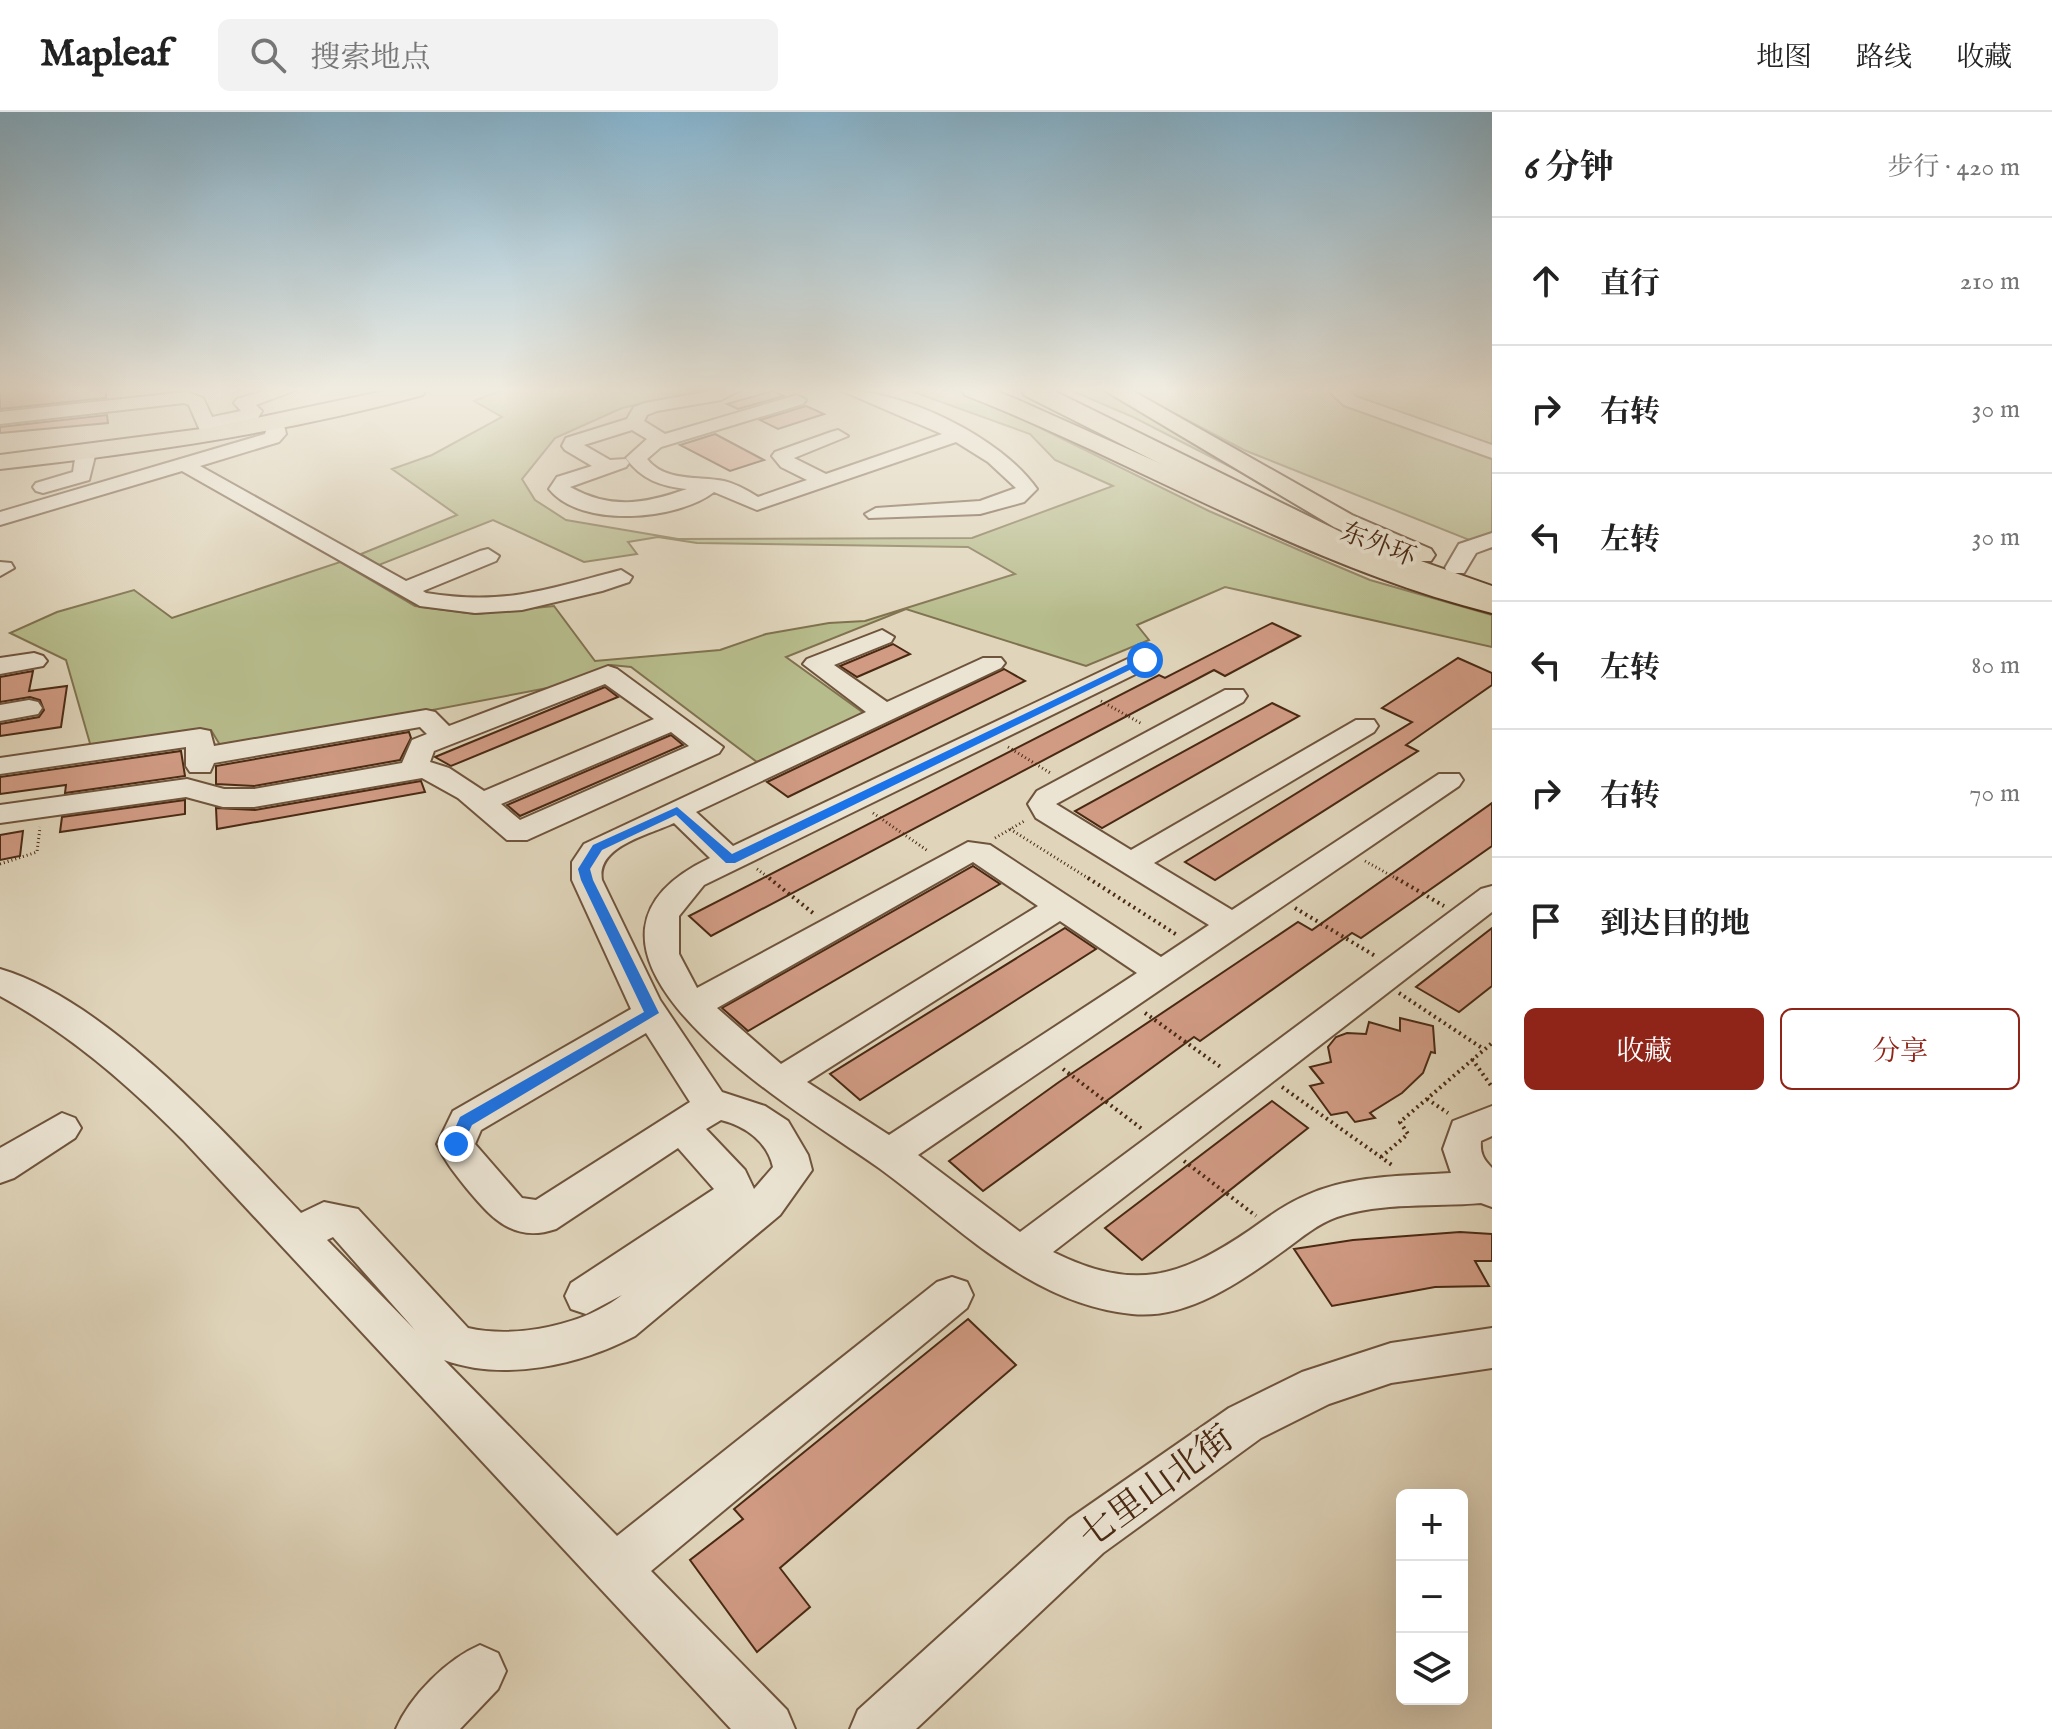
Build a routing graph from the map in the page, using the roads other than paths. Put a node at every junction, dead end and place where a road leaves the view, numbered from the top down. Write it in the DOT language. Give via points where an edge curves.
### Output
graph roads {
  1 [pos="84,465"];
  2 [pos="183,465"];
  3 [pos="185,465"];
  4 [pos="606,465"];
  5 [pos="614,465"];
  6 [pos="642,465"];
  7 [pos="795,465"];
  8 [pos="870,465"];
  9 [pos="1003,465"];
  10 [pos="1153,465"];
  11 [pos="1188,465"];
  12 [pos="1210,465"];
  13 [pos="1246,465"];
  14 [pos="609,467"];
  15 [pos="825,481"];
  16 [pos="716,486"];
  17 [pos="35,489"];
  18 [pos="876,514"];
  19 [pos="0,519"];
  20 [pos="1492,540"];
  21 [pos="488,556"];
  22 [pos="1456,568"];
  23 [pos="621,577"];
  24 [pos="1492,582"];
  25 [pos="405,590"];
  26 [pos="1492,597"];
  27 [pos="1492,604"];
  28 [pos="882,637"];
  29 [pos="1145,660"];
  30 [pos="34,661"];
  31 [pos="992,663"];
  32 [pos="0,666"];
  33 [pos="1234,696"];
  34 [pos="29,708"];
  35 [pos="0,713"];
  36 [pos="885,713"];
  37 [pos="673,721"];
  38 [pos="1365,726"];
  39 [pos="445,737"];
  40 [pos="200,757"];
  41 [pos="38,760"];
  42 [pos="0,766"];
  43 [pos="413,769"];
  44 [pos="1449,780"];
  45 [pos="199,789"];
  46 [pos="480,803"];
  47 [pos="37,809"];
  48 [pos="677,810"];
  49 [pos="0,814"];
  50 [pos="735,858"];
  51 [pos="1132,863"];
  52 [pos="1061,906"];
  53 [pos="1478,906"];
  54 [pos="1233,925"];
  55 [pos="1161,973"];
  56 [pos="0,981"];
  57 [pos="692,1006"];
  58 [pos="652,1013"];
  59 [pos="781,1081"];
  60 [pos="716,1104"];
  61 [pos="1492,1121"];
  62 [pos="62,1128"];
  63 [pos="682,1128"];
  64 [pos="889,1155"];
  65 [pos="0,1167"];
  66 [pos="1489,1189"];
  67 [pos="299,1238"];
  68 [pos="1022,1253"];
  69 [pos="952,1295"];
  70 [pos="586,1296"];
  71 [pos="1492,1348"];
  72 [pos="615,1569"];
  73 [pos="480,1671"];
  74 [pos="423,1729"];
  75 [pos="768,1729"];
  76 [pos="877,1729"];
  1 -- 17 [label="street" via="82,476"];
  2 -- 19 [label="street"];
  3 -- 25 [label="street"];
  4 -- 14 [label="street"];
  5 -- 14 [label="street"];
  6 -- 16 [label="street" via="672,481"];
  7 -- 15 [label="street"];
  8 -- 15 [label="street"];
  9 -- 18 [label="street" via="1018,475 1027,489 1023,495 984,507"];
  10 -- 27 [label="main road" via="1307,539"];
  11 -- 26 [label="highway" via="1336,541"];
  12 -- 24 [label="highway, 东外环" via="1326,524 1394,552"];
  13 -- 22 [label="main road" via="1343,521"];
  14 -- 16 [label="street" via="564,481 559,489 587,505 632,513"];
  15 -- 16 [label="street" via="757,504"];
  20 -- 22 [label="street" via="1467,549"];
  21 -- 25 [label="street"];
  22 -- 24 [label="main road"];
  23 -- 25 [label="street" via="548,601 488,608 420,599"];
  28 -- 36 [label="street" via="816,664"];
  29 -- 50 [label="street"];
  30 -- 32 [label="street"];
  31 -- 36 [label="street"];
  33 -- 51 [label="street" via="1042,804"];
  34 -- 35 [label="street"];
  36 -- 48 [label="street"];
  37 -- 39 [label="street" via="608,674"];
  37 -- 46 [label="street"];
  37 -- 46 [label="street" via="709,747 517,833"];
  38 -- 51 [label="street"];
  39 -- 40 [label="street" via="426,718"];
  39 -- 43 [label="street" via="422,746"];
  40 -- 41 [label="street" via="200,737"];
  40 -- 45 [label="street"];
  41 -- 42 [label="street"];
  41 -- 47 [label="street"];
  43 -- 45 [label="street" via="237,800"];
  43 -- 46 [label="street" via="431,769"];
  44 -- 54 [label="street"];
  45 -- 47 [label="street"];
  47 -- 49 [label="street"];
  48 -- 50 [label="street"];
  48 -- 58 [label="street" via="598,847 584,869"];
  50 -- 57 [label="street" via="685,884 665,908 660,932 665,958"];
  51 -- 54 [label="street"];
  52 -- 55 [label="street"];
  52 -- 57 [label="street" via="979,852 958,858"];
  52 -- 59 [label="street"];
  53 -- 68 [label="street"];
  54 -- 55 [label="street"];
  55 -- 64 [label="street"];
  56 -- 67 [label="street" via="68,1017 172,1104"];
  57 -- 59 [label="street" via="725,1041"];
  58 -- 60 [label="street" via="710,1103"];
  58 -- 63 [label="street" via="466,1121 456,1144 508,1210 531,1219"];
  59 -- 64 [label="street"];
  60 -- 63 [label="street"];
  60 -- 67 [label="street" via="764,1120 791,1155 793,1170 766,1203 620,1322 593,1336 496,1351 455,1344 344,1221 324,1219"];
  61 -- 66 [label="street" via="1466,1131 1461,1142 1468,1169"];
  62 -- 65 [label="street"];
  63 -- 70 [label="street" via="731,1181 735,1192 730,1201"];
  64 -- 68 [label="street" via="979,1227"];
  66 -- 68 [label="street" via="1343,1198 1319,1207 1217,1271 1174,1290 1139,1296 1087,1288"];
  67 -- 72 [label="street"];
  69 -- 72 [label="street"];
  71 -- 76 [label="street, 七里山北街" via="1391,1363 1318,1387 1245,1423 1086,1536"];
  72 -- 75 [label="street"];
  73 -- 74 [label="street"];
}
